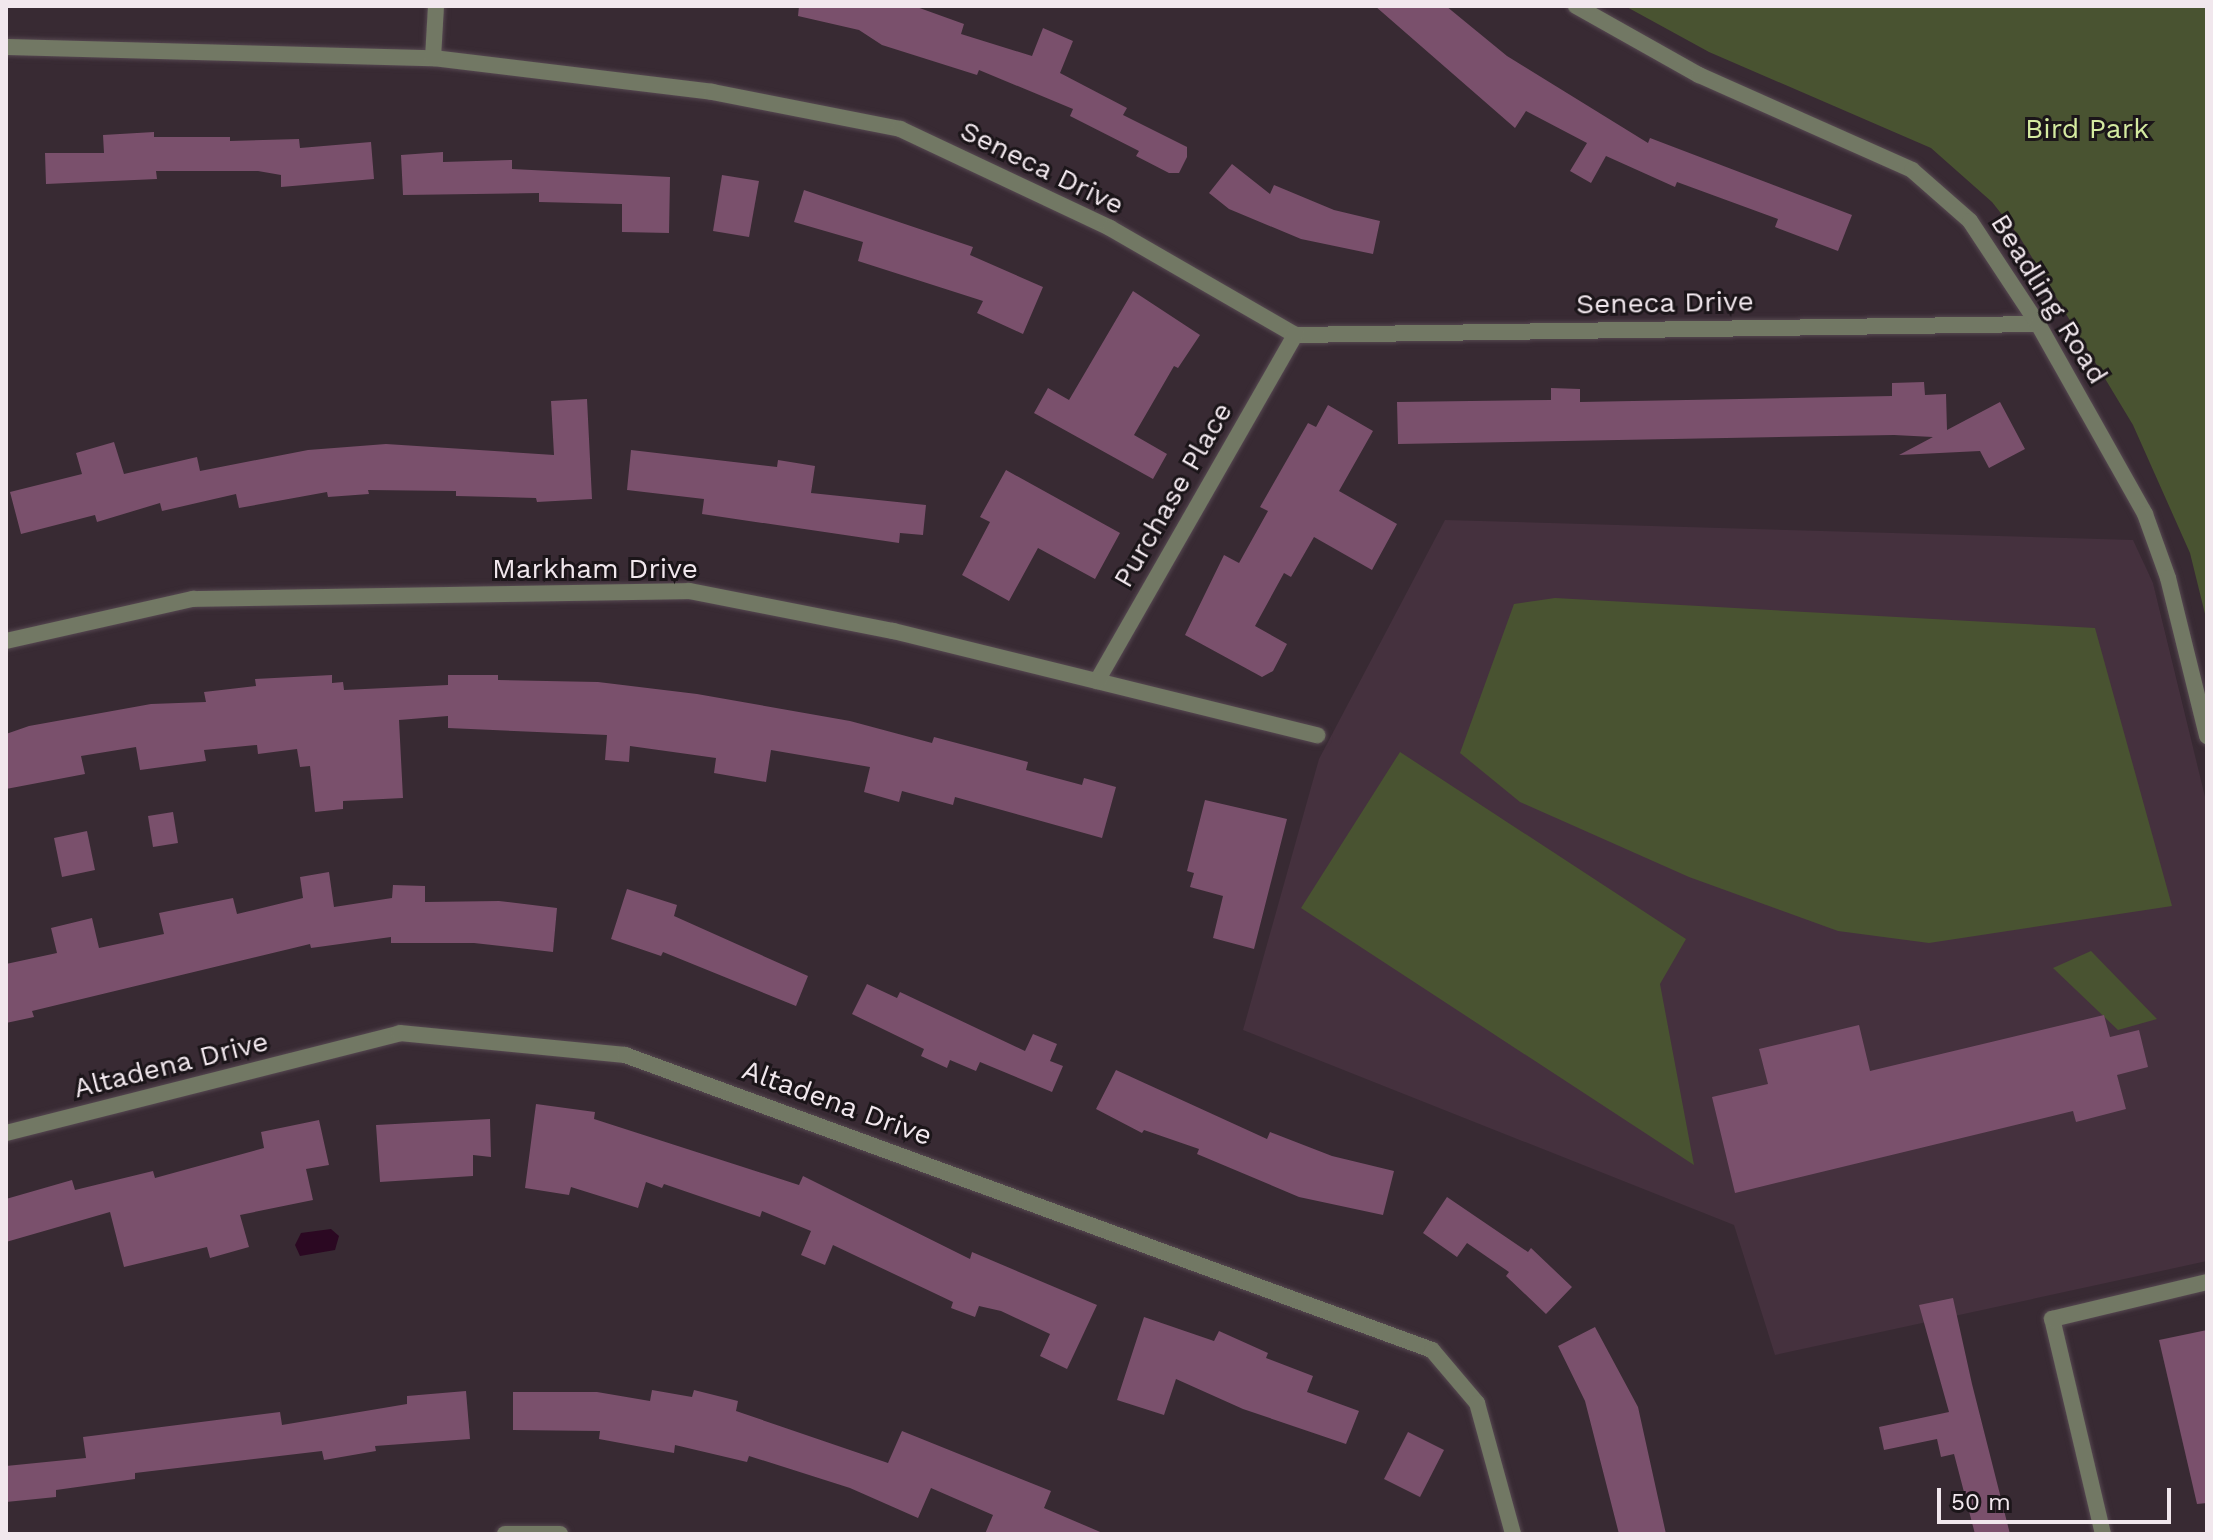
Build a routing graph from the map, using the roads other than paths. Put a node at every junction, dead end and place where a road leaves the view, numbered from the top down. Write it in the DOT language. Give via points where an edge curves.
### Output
graph roads {
  1 [pos="436,6"];
  2 [pos="1576,6"];
  3 [pos="6,47"];
  4 [pos="433,58"];
  5 [pos="2038,324"];
  6 [pos="1295,335"];
  7 [pos="6,641"];
  8 [pos="1097,681"];
  9 [pos="1317,735"];
  10 [pos="2207,736"];
  11 [pos="6,1133"];
  12 [pos="2207,1282"];
  13 [pos="505,1534"];
  14 [pos="560,1534"];
  15 [pos="1513,1534"];
  16 [pos="2103,1534"];
  1 -- 4 [label="street"];
  2 -- 5 [label="street, Beadling Road" via="1699,75 1912,170 1970,221"];
  3 -- 4 [label="street, Seneca Drive"];
  4 -- 6 [label="street, Seneca Drive" via="712,92 900,129 1099,222"];
  5 -- 6 [label="street, Seneca Drive"];
  5 -- 10 [label="street, Beadling Road" via="2145,514 2168,578"];
  6 -- 8 [label="street, Purchase Place"];
  7 -- 8 [label="street, Markham Drive" via="193,599 689,591 893,631"];
  8 -- 9 [label="street, Markham Drive"];
  11 -- 15 [label="street, Altadena Drive" via="400,1033 625,1055 1432,1350 1477,1403"];
  12 -- 16 [label="street" via="2052,1319"];
  13 -- 14 [label="street"];
}
